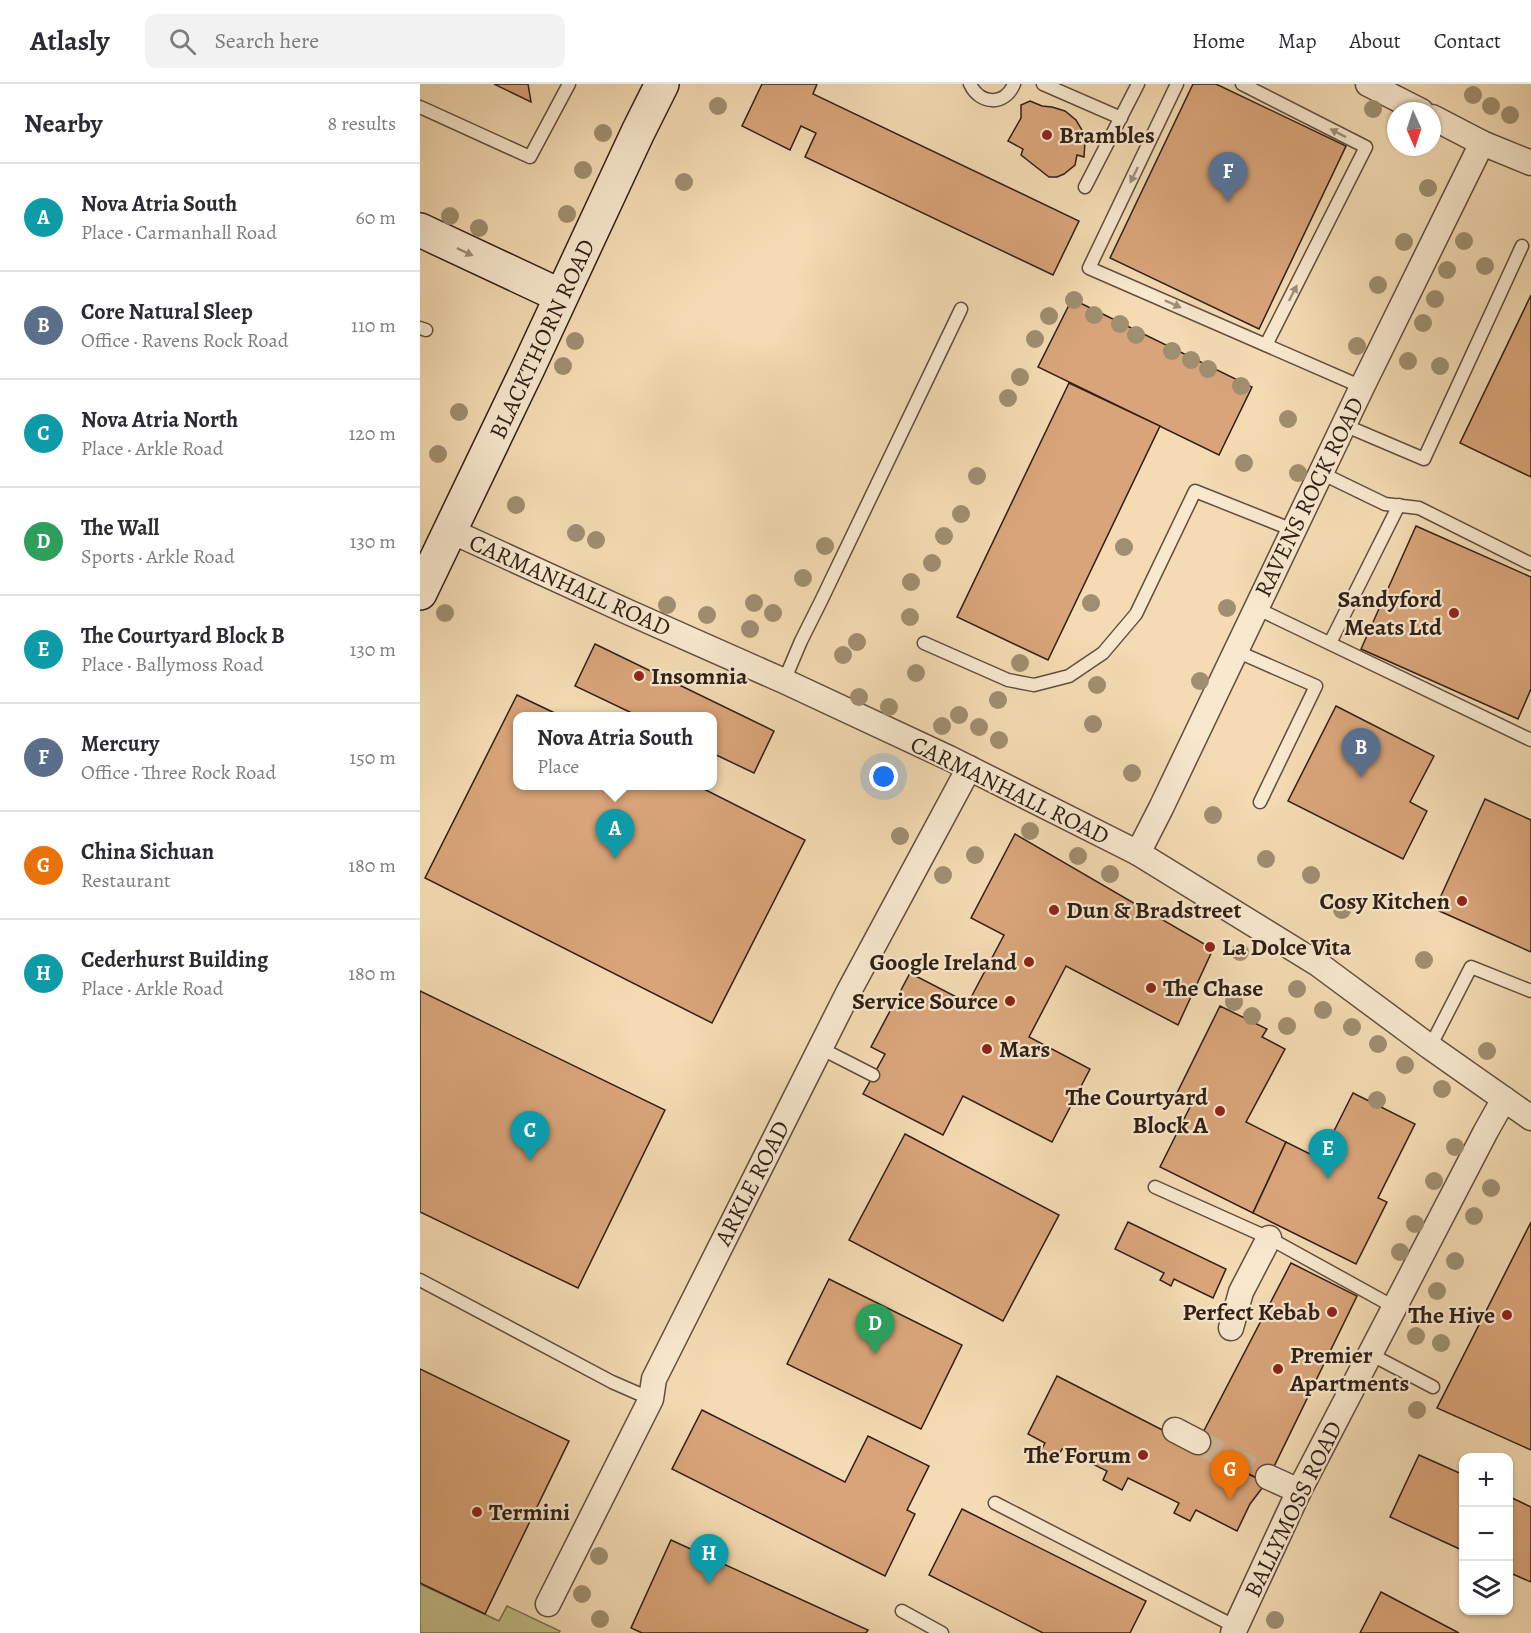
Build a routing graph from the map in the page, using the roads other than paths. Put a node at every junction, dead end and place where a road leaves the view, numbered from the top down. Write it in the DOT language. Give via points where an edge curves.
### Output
graph roads {
  1 [pos="569,84"];
  2 [pos="662,84"];
  3 [pos="970,84"];
  4 [pos="1014,84"];
  5 [pos="1043,84"];
  6 [pos="1138,84"];
  7 [pos="1178,84"];
  8 [pos="1242,84"];
  9 [pos="1371,85"];
  10 [pos="1404,102"];
  11 [pos="420,107"];
  12 [pos="1121,118"];
  13 [pos="1441,122"];
  14 [pos="1482,143"];
  15 [pos="1531,163"];
  16 [pos="1085,187"];
  17 [pos="420,230"];
  18 [pos="1522,246"];
  19 [pos="561,296"];
  20 [pos="961,309"];
  21 [pos="1266,345"];
  22 [pos="1362,387"];
  23 [pos="1344,425"];
  24 [pos="1321,473"];
  25 [pos="1399,505"];
  26 [pos="1293,530"];
  27 [pos="451,531"];
  28 [pos="1531,564"];
  29 [pos="420,593"];
  30 [pos="1256,608"];
  31 [pos="1330,643"];
  32 [pos="924,644"];
  33 [pos="1236,651"];
  34 [pos="784,681"];
  35 [pos="1531,740"];
  36 [pos="969,768"];
  37 [pos="1260,802"];
  38 [pos="1138,852"];
  39 [pos="1531,992"];
  40 [pos="1430,1047"];
  41 [pos="820,1048"];
  42 [pos="873,1075"];
  43 [pos="1504,1099"];
  44 [pos="1531,1118"];
  45 [pos="1155,1187"];
  46 [pos="1269,1238"];
  47 [pos="420,1280"];
  48 [pos="1394,1307"];
  49 [pos="1231,1328"];
  50 [pos="1370,1354"];
  51 [pos="1433,1388"];
  52 [pos="651,1400"];
  53 [pos="1175,1430"];
  54 [pos="1198,1442"];
  55 [pos="1268,1477"];
  56 [pos="1299,1491"];
  57 [pos="995,1503"];
  58 [pos="548,1604"];
  59 [pos="902,1611"];
  60 [pos="1235,1630"];
  61 [pos="942,1633"];
  1 -- 11 [label="lane" via="530,157"];
  2 -- 19 [label="street, BLACKTHORN ROAD"];
  3 -- 4 [label="lane" via="975,93 988,100 1003,97"];
  5 -- 12 [label="lane"];
  6 -- 12 [label="lane"];
  7 -- 21 [label="lane, one-way" via="1089,268"];
  21 -- 8 [label="lane, one-way" via="1366,147"];
  9 -- 10 [label="street"];
  12 -- 16 [label="lane"];
  13 -- 14 [label="street"];
  14 -- 15 [label="street"];
  14 -- 22 [label="street, RAVENS ROCK ROAD"];
  17 -- 19 [label="street, one-way"];
  18 -- 23 [label="lane" via="1424,459"];
  19 -- 27 [label="street, BLACKTHORN ROAD"];
  20 -- 34 [label="lane"];
  21 -- 22 [label="lane"];
  22 -- 23 [label="street, RAVENS ROCK ROAD"];
  23 -- 24 [label="street, RAVENS ROCK ROAD"];
  24 -- 25 [label="lane" via="1384,504"];
  24 -- 26 [label="street, RAVENS ROCK ROAD"];
  25 -- 28 [label="lane" via="1419,508"];
  25 -- 31 [label="lane"];
  26 -- 30 [label="street, RAVENS ROCK ROAD"];
  26 -- 32 [label="lane" via="1195,491 1136,614 1103,653 1069,676 1034,685 1008,680"];
  27 -- 29 [label="street, BLACKTHORN ROAD"];
  27 -- 34 [label="street, CARMANHALL ROAD"];
  30 -- 31 [label="lane"];
  30 -- 33 [label="street, RAVENS ROCK ROAD"];
  31 -- 35 [label="lane"];
  33 -- 37 [label="lane" via="1316,686"];
  33 -- 38 [label="street, RAVENS ROCK ROAD"];
  34 -- 36 [label="street, CARMANHALL ROAD"];
  36 -- 38 [label="street, CARMANHALL ROAD"];
  36 -- 41 [label="street, ARKLE ROAD"];
  38 -- 40 [label="street, CARMANHALL ROAD" via="1318,964"];
  39 -- 40 [label="lane" via="1471,967"];
  40 -- 43 [label="street, CARMANHALL ROAD"];
  41 -- 42 [label="lane"];
  41 -- 52 [label="street, ARKLE ROAD" via="654,1379"];
  43 -- 44 [label="street, CARMANHALL ROAD"];
  43 -- 48 [label="street, BALLYMOSS ROAD"];
  45 -- 46 [label="lane"];
  46 -- 48 [label="lane"];
  46 -- 49 [label="street" via="1241,1292"];
  47 -- 52 [label="lane"];
  48 -- 50 [label="street, BALLYMOSS ROAD"];
  50 -- 51 [label="lane"];
  50 -- 56 [label="street, BALLYMOSS ROAD"];
  52 -- 58 [label="street, ARKLE ROAD"];
  53 -- 54 [label="street"];
  55 -- 56 [label="street"];
  56 -- 60 [label="street, BALLYMOSS ROAD"];
  57 -- 60 [label="lane"];
  59 -- 61 [label="lane"];
}
